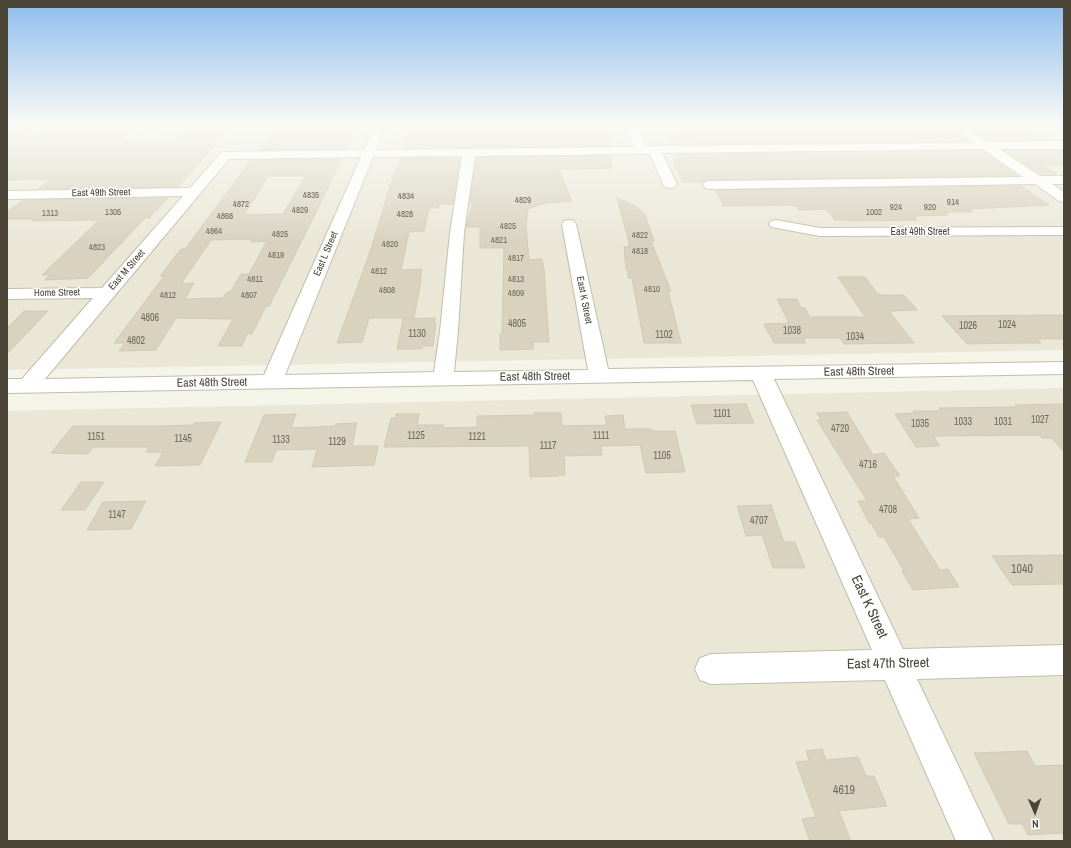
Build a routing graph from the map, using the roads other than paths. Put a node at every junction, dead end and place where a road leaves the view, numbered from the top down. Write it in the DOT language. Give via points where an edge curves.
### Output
graph roads {
  1 [pos="217,166"];
  2 [pos="364,166"];
  3 [pos="467,166"];
  4 [pos="661,166"];
  5 [pos="1015,166"];
  6 [pos="1064,180"];
  7 [pos="1038,181"];
  8 [pos="670,184"];
  9 [pos="710,185"];
  10 [pos="194,192"];
  11 [pos="7,194"];
  12 [pos="1064,198"];
  13 [pos="569,224"];
  14 [pos="776,224"];
  15 [pos="1064,230"];
  16 [pos="107,293"];
  17 [pos="7,294"];
  18 [pos="1064,368"];
  19 [pos="761,374"];
  20 [pos="599,376"];
  21 [pos="442,378"];
  22 [pos="272,382"];
  23 [pos="7,386"];
  24 [pos="27,386"];
  25 [pos="1064,660"];
  26 [pos="895,664"];
  27 [pos="712,669"];
  28 [pos="975,841"];
  1 -- 10 [label="street, East M Street"];
  2 -- 22 [label="street, East L Street"];
  3 -- 21 [label="street" via="457,232 449,331"];
  4 -- 8 [label="street"];
  5 -- 7 [label="street"];
  6 -- 7 [label="street"];
  7 -- 9 [label="street"];
  7 -- 12 [label="street"];
  10 -- 11 [label="street, East 49th Street"];
  10 -- 16 [label="street, East M Street"];
  13 -- 20 [label="street, East K Street"];
  14 -- 15 [label="street, East 49th Street" via="820,232"];
  16 -- 17 [label="street, Home Street"];
  16 -- 24 [label="street, East M Street"];
  18 -- 19 [label="street, East 48th Street"];
  19 -- 20 [label="street, East 48th Street"];
  19 -- 26 [label="street, East K Street"];
  20 -- 21 [label="street, East 48th Street"];
  21 -- 22 [label="street, East 48th Street"];
  22 -- 24 [label="street, East 48th Street"];
  23 -- 24 [label="street, East 48th Street"];
  25 -- 26 [label="street, East 47th Street"];
  26 -- 27 [label="street, East 47th Street"];
  26 -- 28 [label="street, East K Street"];
}
